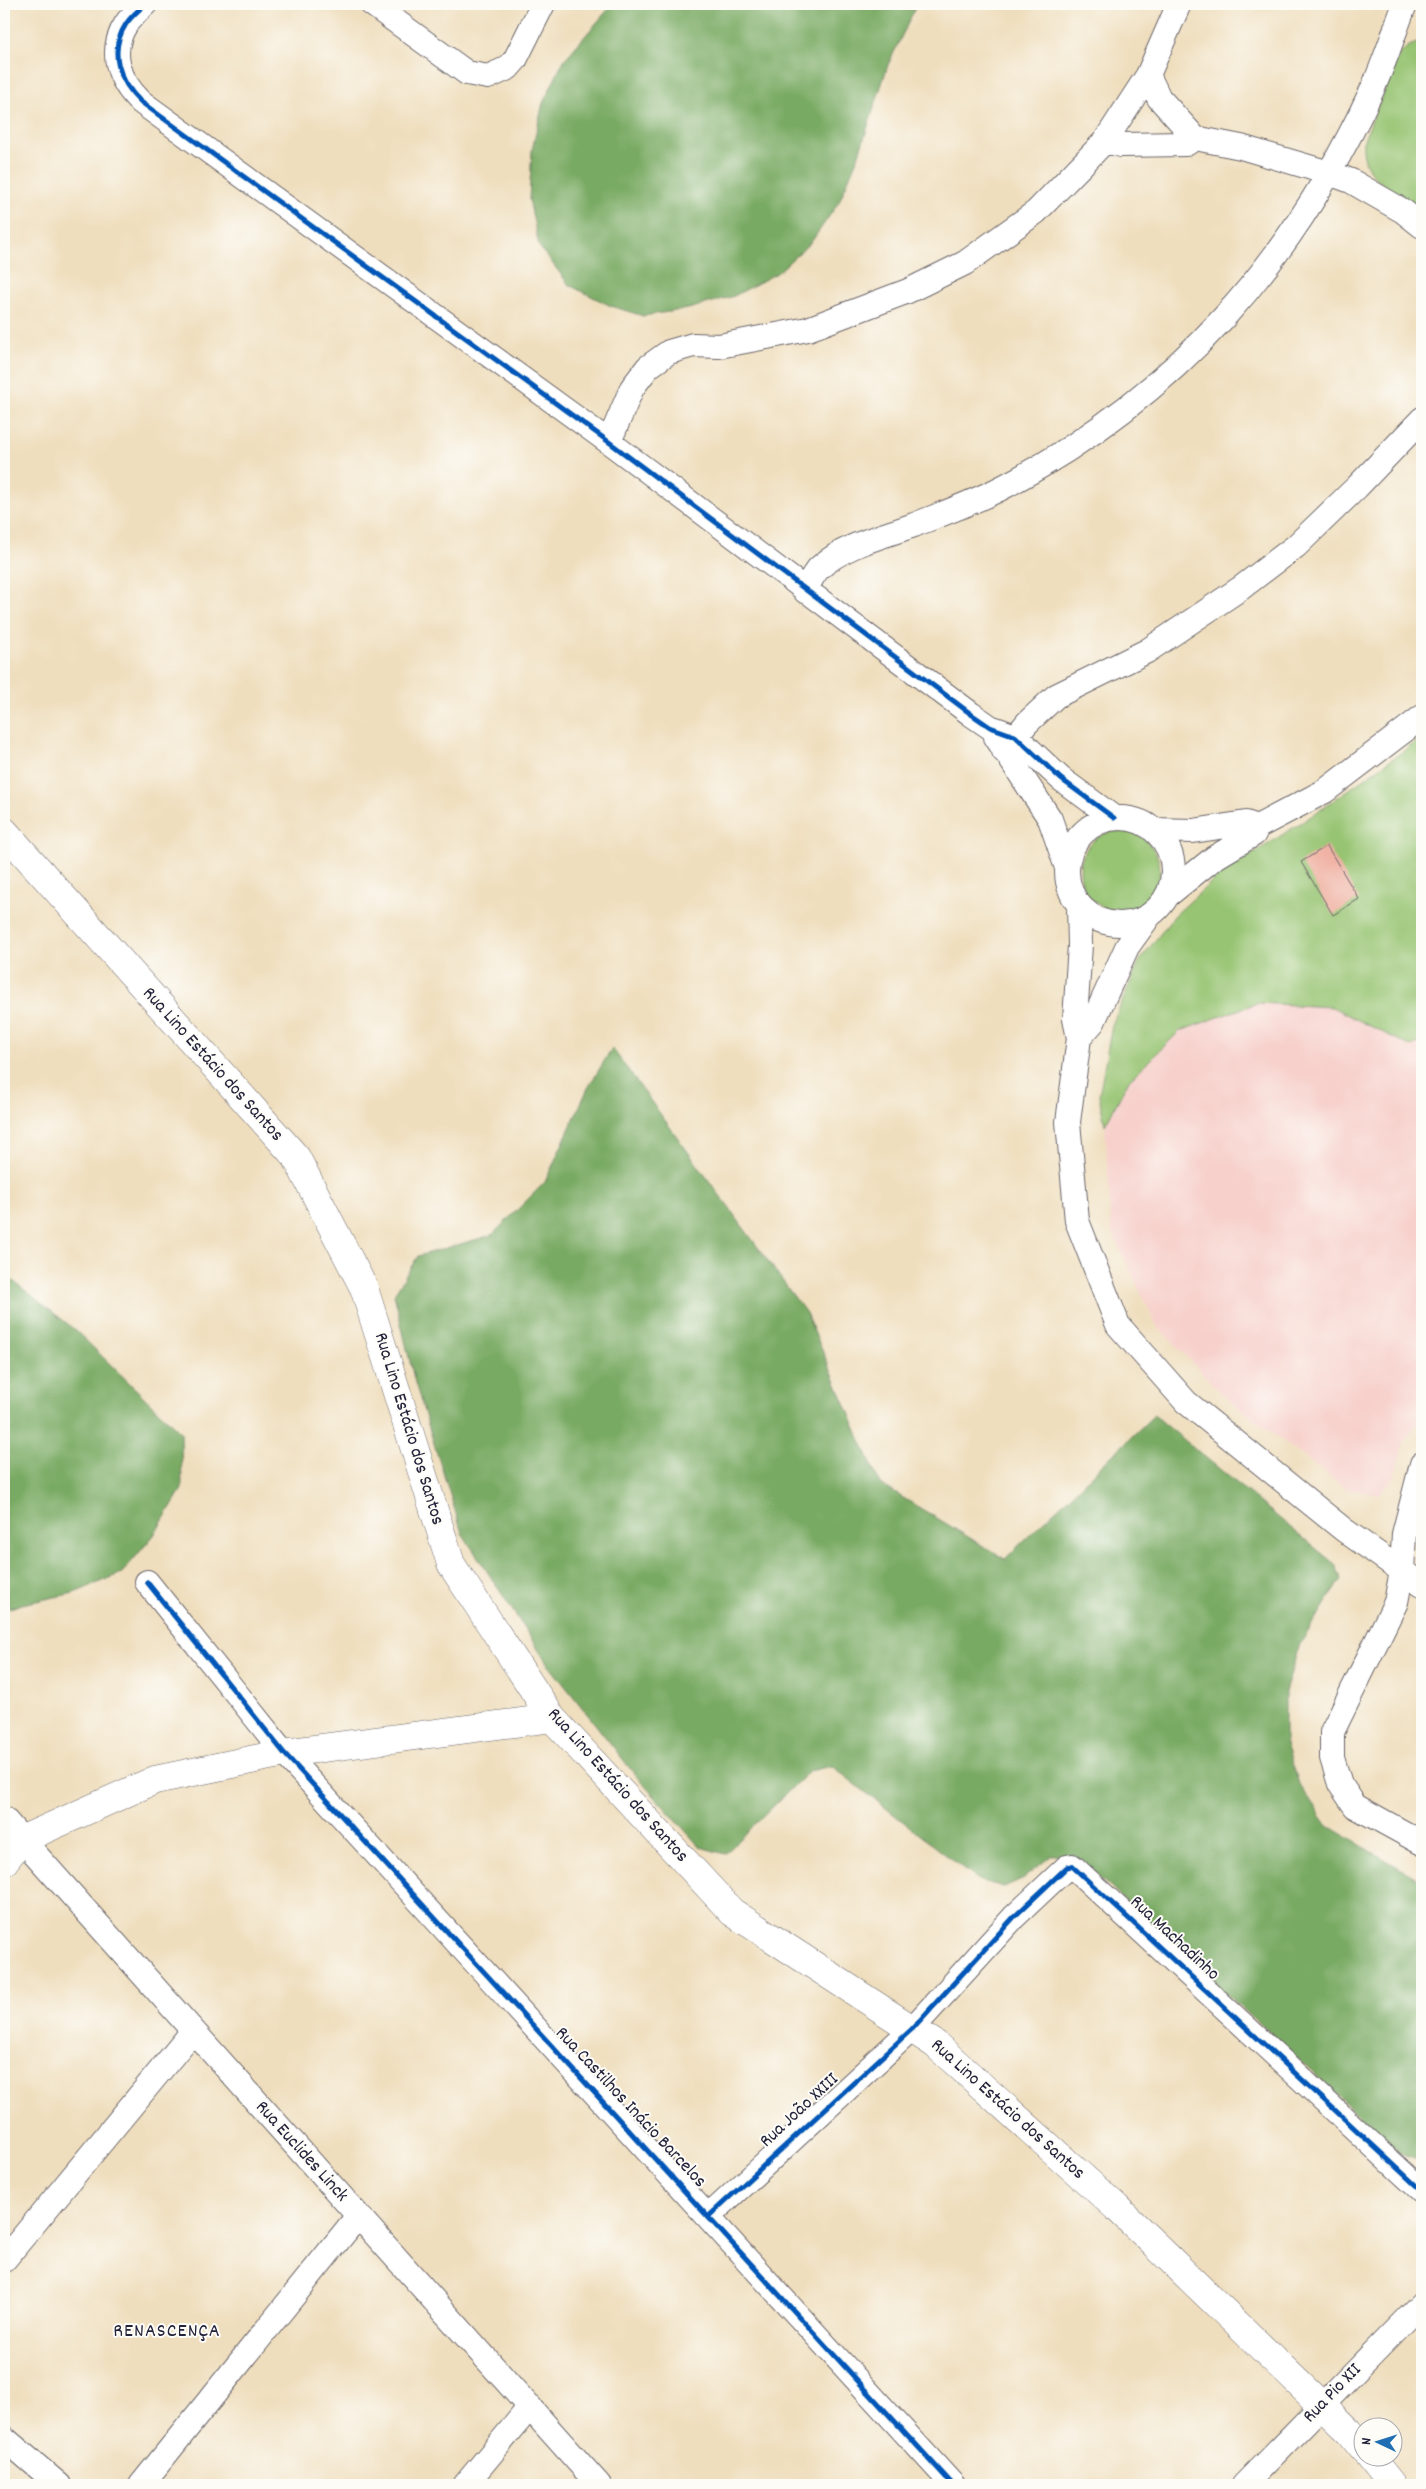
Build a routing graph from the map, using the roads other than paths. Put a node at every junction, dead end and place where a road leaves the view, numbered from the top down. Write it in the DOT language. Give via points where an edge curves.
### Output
graph roads {
  1 [pos="145,4"];
  2 [pos="372,4"];
  3 [pos="543,4"];
  4 [pos="1179,4"];
  5 [pos="1405,4"];
  6 [pos="1148,75"];
  7 [pos="1194,138"];
  8 [pos="1105,141"];
  9 [pos="1329,173"];
  10 [pos="1422,226"];
  11 [pos="1422,419"];
  12 [pos="609,442"];
  13 [pos="805,590"];
  14 [pos="1422,717"];
  15 [pos="1009,744"];
  16 [pos="1114,818"];
  17 [pos="1257,827"];
  18 [pos="1154,830"];
  19 [pos="4,831"];
  20 [pos="1067,868"];
  21 [pos="1168,894"];
  22 [pos="1079,906"];
  23 [pos="1150,915"];
  24 [pos="1079,1038"];
  25 [pos="1422,1464"];
  26 [pos="1402,1571"];
  27 [pos="147,1582"];
  28 [pos="1422,1585"];
  29 [pos="552,1718"];
  30 [pos="284,1753"];
  31 [pos="4,1819"];
  32 [pos="22,1840"];
  33 [pos="1422,1843"];
  34 [pos="4,1862"];
  35 [pos="912,2029"];
  36 [pos="193,2031"];
  37 [pos="1422,2191"];
  38 [pos="358,2216"];
  39 [pos="709,2216"];
  40 [pos="4,2260"];
  41 [pos="1422,2303"];
  42 [pos="1322,2406"];
  43 [pos="530,2407"];
  44 [pos="4,2438"];
  45 [pos="1354,2440"];
  46 [pos="1377,2466"];
  47 [pos="59,2485"];
  48 [pos="141,2485"];
  49 [pos="465,2485"];
  50 [pos="599,2485"];
  51 [pos="953,2485"];
  52 [pos="1244,2485"];
  53 [pos="1392,2485"];
  1 -- 12 [label="street" via="126,23 119,39 116,56 128,90"];
  2 -- 3 [label="street" via="467,73 488,77 508,68 515,60"];
  4 -- 6 [label="street"];
  5 -- 9 [label="street" via="1373,88"];
  6 -- 7 [label="street" via="1159,98"];
  6 -- 8 [label="street"];
  7 -- 8 [label="street" via="1186,144 1121,145"];
  7 -- 9 [label="street" via="1242,147"];
  8 -- 12 [label="street" via="1036,212 965,263 908,291 808,329 719,346 693,345 669,352 648,367 632,388"];
  9 -- 10 [label="street" via="1403,211"];
  9 -- 13 [label="street" via="1289,238 1222,323 1141,398 1069,450 1005,486 845,549 817,570"];
  11 -- 15 [label="street" via="1296,546 1241,588 1146,651 1056,696"];
  12 -- 13 [label="street"];
  13 -- 15 [label="street"];
  14 -- 17 [label="street" via="1325,791"];
  15 -- 16 [label="street"];
  15 -- 20 [label="street" via="1050,819"];
  16 -- 18 [label="street" via="1142,822"];
  16 -- 20 [label="street" via="1087,829 1070,853"];
  17 -- 18 [label="street" via="1246,824 1192,831"];
  17 -- 21 [label="street" via="1254,834 1214,858"];
  18 -- 21 [label="street" via="1170,853 1173,867"];
  19 -- 29 [label="main road, Rua Lino Estácio dos Santos" via="296,1157 364,1288 451,1564"];
  20 -- 22 [label="street" via="1068,882"];
  21 -- 23 [label="street"];
  22 -- 23 [label="street" via="1088,915 1113,924 1132,923"];
  22 -- 24 [label="street" via="1075,1018"];
  23 -- 24 [label="street" via="1127,947 1093,1022"];
  24 -- 26 [label="street" via="1068,1122 1077,1222 1118,1325 1186,1402 1344,1530"];
  25 -- 26 [label="street" via="1404,1534"];
  26 -- 28 [label="street"];
  26 -- 33 [label="street" via="1396,1602 1332,1732 1332,1758 1340,1784 1355,1806"];
  27 -- 30 [label="street, Rua Castilhos Inácio Barcelos"];
  29 -- 30 [label="main road"];
  29 -- 35 [label="main road, Rua Lino Estácio dos Santos" via="732,1912"];
  30 -- 32 [label="main road" via="155,1780"];
  30 -- 39 [label="street, Rua Castilhos Inácio Barcelos"];
  31 -- 32 [label="street, Rua Euclides Linck"];
  32 -- 34 [label="main road"];
  32 -- 36 [label="street, Rua Euclides Linck"];
  35 -- 37 [label="street, Rua Machadinho" via="1014,1917 1067,1867 1072,1866"];
  35 -- 39 [label="street, Rua João XXIII"];
  35 -- 42 [label="main road, Rua Lino Estácio dos Santos" via="935,2044 1117,2208"];
  36 -- 38 [label="street, Rua Euclides Linck"];
  36 -- 40 [label="street"];
  38 -- 43 [label="street, Rua Euclides Linck"];
  38 -- 48 [label="street"];
  39 -- 51 [label="street, Rua Castilhos Inácio Barcelos"];
  41 -- 42 [label="street, Rua Pio XII"];
  42 -- 45 [label="main road, Rua Lino Estácio dos Santos"];
  42 -- 52 [label="street, Rua Pio XII"];
  43 -- 49 [label="street"];
  43 -- 50 [label="street, Rua Euclides Linck"];
  44 -- 47 [label="street"];
  46 -- 53 [label="main road"];
}
